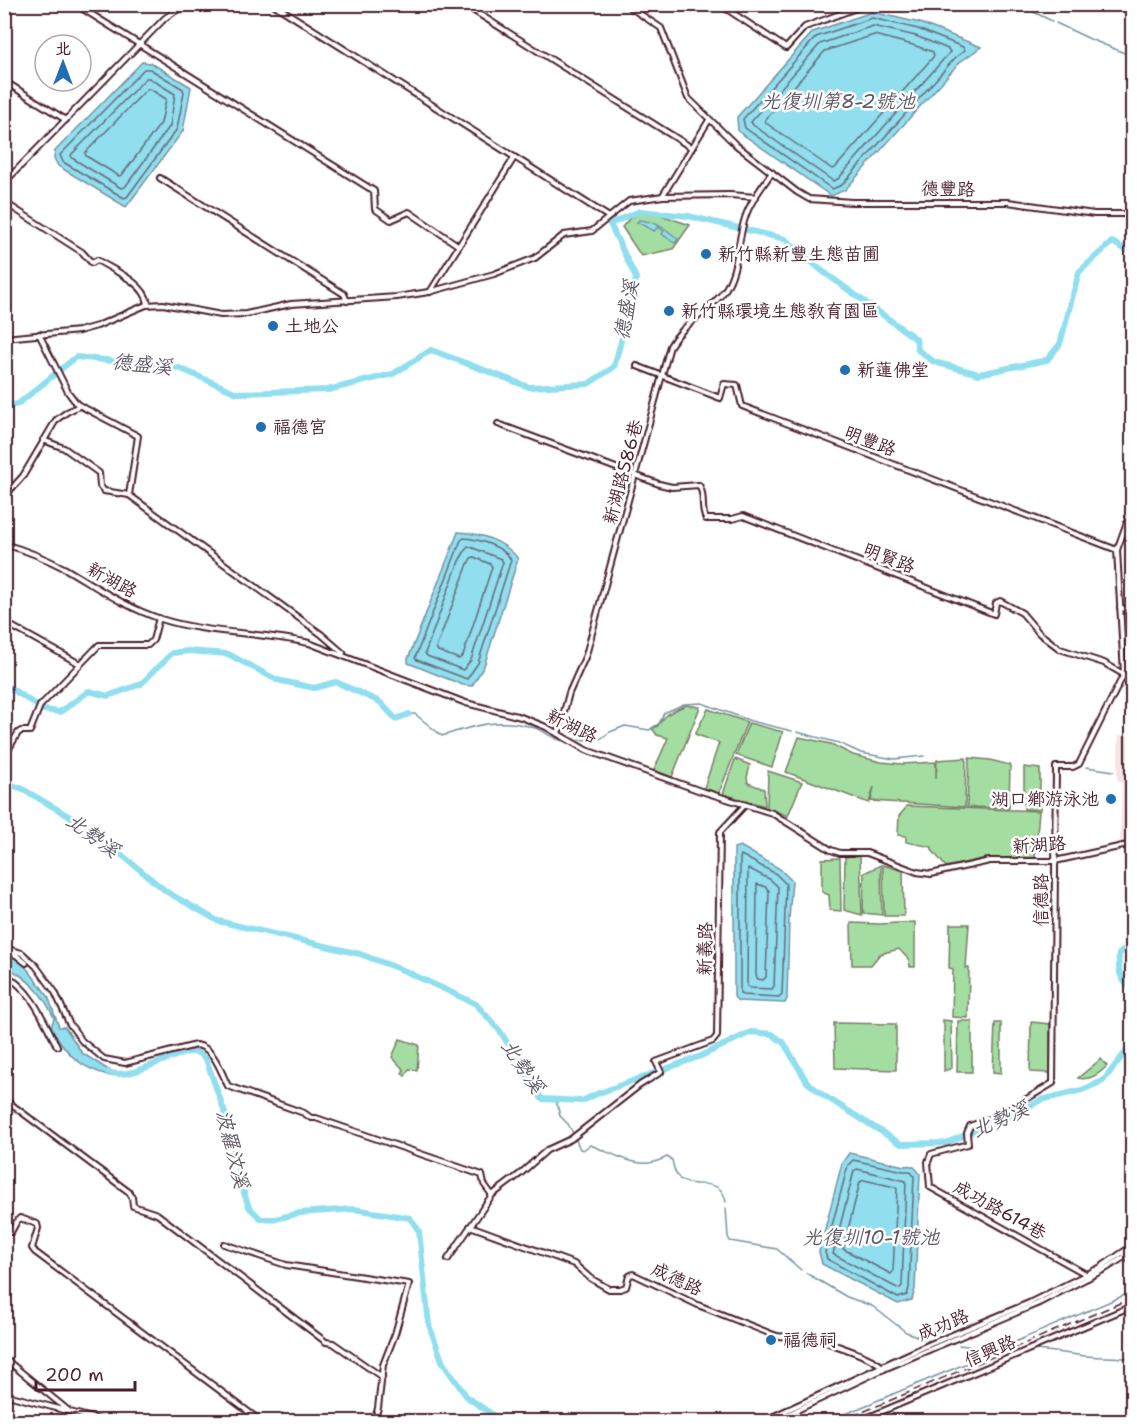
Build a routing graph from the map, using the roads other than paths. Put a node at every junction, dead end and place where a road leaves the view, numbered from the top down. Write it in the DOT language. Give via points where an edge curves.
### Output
graph roads {
  1 [pos="75,4"];
  2 [pos="190,4"];
  3 [pos="273,4"];
  4 [pos="463,4"];
  5 [pos="625,4"];
  6 [pos="719,4"];
  7 [pos="867,4"];
  8 [pos="140,45"];
  9 [pos="4,81"];
  10 [pos="66,120"];
  11 [pos="709,120"];
  12 [pos="692,148"];
  13 [pos="514,158"];
  14 [pos="772,172"];
  15 [pos="160,178"];
  16 [pos="4,183"];
  17 [pos="663,196"];
  18 [pos="756,197"];
  19 [pos="4,202"];
  20 [pos="1132,214"];
  21 [pos="609,217"];
  22 [pos="459,246"];
  23 [pos="429,292"];
  24 [pos="347,301"];
  25 [pos="146,305"];
  26 [pos="39,334"];
  27 [pos="4,338"];
  28 [pos="637,366"];
  29 [pos="663,375"];
  30 [pos="80,406"];
  31 [pos="498,424"];
  32 [pos="43,440"];
  33 [pos="636,476"];
  34 [pos="129,495"];
  35 [pos="4,497"];
  36 [pos="1132,508"];
  37 [pos="4,544"];
  38 [pos="1117,550"];
  39 [pos="1120,607"];
  40 [pos="1132,612"];
  41 [pos="159,618"];
  42 [pos="4,622"];
  43 [pos="345,656"];
  44 [pos="80,664"];
  45 [pos="1124,675"];
  46 [pos="1132,679"];
  47 [pos="558,734"];
  48 [pos="4,757"];
  49 [pos="745,805"];
  50 [pos="1132,844"];
  51 [pos="1055,861"];
  52 [pos="4,950"];
  53 [pos="26,963"];
  54 [pos="4,974"];
  55 [pos="57,1046"];
  56 [pos="4,1099"];
  57 [pos="969,1141"];
  58 [pos="492,1195"];
  59 [pos="470,1226"];
  60 [pos="4,1232"];
  61 [pos="224,1244"];
  62 [pos="1132,1246"];
  63 [pos="1132,1252"];
  64 [pos="1125,1254"];
  65 [pos="448,1259"];
  66 [pos="1132,1263"];
  67 [pos="1087,1276"];
  68 [pos="1132,1306"];
  69 [pos="4,1358"];
  70 [pos="884,1367"];
  71 [pos="382,1377"];
  72 [pos="4,1394"];
  73 [pos="70,1412"];
  74 [pos="107,1422"];
  75 [pos="262,1422"];
  76 [pos="374,1422"];
  77 [pos="761,1422"];
  78 [pos="772,1422"];
  79 [pos="857,1422"];
  1 -- 8 [label="street"];
  2 -- 8 [label="street" via="165,18"];
  3 -- 13 [label="street"];
  4 -- 12 [label="street"];
  5 -- 11 [label="street, 德豐路" via="661,28 688,98"];
  6 -- 7 [label="street" via="786,48 805,27"];
  8 -- 10 [label="street"];
  8 -- 22 [label="street" via="374,191 375,209 391,220 409,213"];
  9 -- 10 [label="street"];
  10 -- 16 [label="street"];
  11 -- 12 [label="street"];
  11 -- 14 [label="street, 德豐路"];
  12 -- 17 [label="street"];
  13 -- 21 [label="street"];
  13 -- 22 [label="street"];
  14 -- 18 [label="street"];
  14 -- 20 [label="street, 德豐路" via="797,192 818,200 1008,202 1094,214"];
  15 -- 24 [label="street" via="344,294"];
  17 -- 18 [label="street"];
  17 -- 21 [label="street" via="629,201"];
  18 -- 29 [label="street, 新湖路586巷" via="744,222 733,273 725,290 673,341"];
  19 -- 25 [label="street" via="82,252 92,263 97,260 141,288 148,299"];
  21 -- 23 [label="street" via="592,231 564,235 536,258"];
  22 -- 23 [label="street"];
  23 -- 24 [label="street"];
  24 -- 25 [label="street" via="291,304 221,315 163,304"];
  25 -- 26 [label="street" via="79,331"];
  26 -- 27 [label="street"];
  26 -- 30 [label="street" via="61,380"];
  28 -- 29 [label="street, 明豐路"];
  29 -- 33 [label="street, 新湖路586巷"];
  29 -- 38 [label="street, 明豐路" via="720,398 724,384 737,385 742,406"];
  30 -- 32 [label="street" via="60,417"];
  30 -- 34 [label="street" via="138,436"];
  31 -- 33 [label="street"];
  32 -- 34 [label="street" via="64,448 99,473 101,489"];
  32 -- 35 [label="street" via="23,476"];
  33 -- 45 [label="street, 明賢路" via="667,487 699,485 706,519 743,516 994,614 1000,601 1022,613 1055,646 1104,663"];
  33 -- 47 [label="street, 新湖路586巷" via="586,655 569,693"];
  34 -- 43 [label="street" via="321,634"];
  36 -- 38 [label="street"];
  37 -- 41 [label="street, 新湖路" via="47,560 112,598"];
  38 -- 39 [label="street"];
  39 -- 40 [label="street"];
  39 -- 45 [label="street"];
  41 -- 43 [label="street, 新湖路" via="309,643"];
  41 -- 44 [label="street" via="148,645 99,645"];
  42 -- 44 [label="street"];
  43 -- 47 [label="street, 新湖路" via="466,703 521,717"];
  44 -- 48 [label="street" via="40,706 30,731 18,733"];
  45 -- 46 [label="street, 明賢路"];
  45 -- 51 [label="street, 信德路" via="1079,764 1056,767"];
  47 -- 49 [label="street, 新湖路" via="586,750"];
  49 -- 51 [label="street, 新湖路" via="772,813 831,850 867,853 917,872 938,873 990,861"];
  49 -- 58 [label="street, 新義路" via="720,832 717,1036 713,1041 656,1062 661,1072 571,1138 547,1150"];
  50 -- 51 [label="street, 新湖路"];
  51 -- 57 [label="street, 信德路" via="1053,1083 1000,1114 970,1126"];
  52 -- 53 [label="street"];
  52 -- 58 [label="street" via="22,953 36,966 78,1036 104,1059 125,1063 201,1046 212,1054 228,1086 482,1176"];
  54 -- 55 [label="street" via="35,1003"];
  56 -- 71 [label="street" via="129,1192 133,1206 157,1214 326,1342"];
  57 -- 67 [label="street, 成功路614巷" via="931,1154 930,1187"];
  58 -- 59 [label="street"];
  59 -- 65 [label="street"];
  59 -- 70 [label="street, 成德路" via="574,1264 609,1289 624,1289 633,1274 782,1338 798,1335"];
  60 -- 75 [label="street" via="11,1232 20,1218 37,1224 32,1248 35,1252"];
  61 -- 71 [label="street" via="286,1265 409,1284"];
  62 -- 64 [label="street, 成功路"];
  63 -- 64 [label="street, 成功路"];
  64 -- 66 [label="street"];
  64 -- 67 [label="street, 成功路"];
  67 -- 70 [label="street, 成功路"];
  68 -- 79 [label="street, 信興路"];
  69 -- 73 [label="street"];
  70 -- 77 [label="street, 成功路"];
  70 -- 78 [label="street, 成功路"];
  71 -- 76 [label="street"];
  72 -- 73 [label="street"];
  73 -- 74 [label="street"];
}
